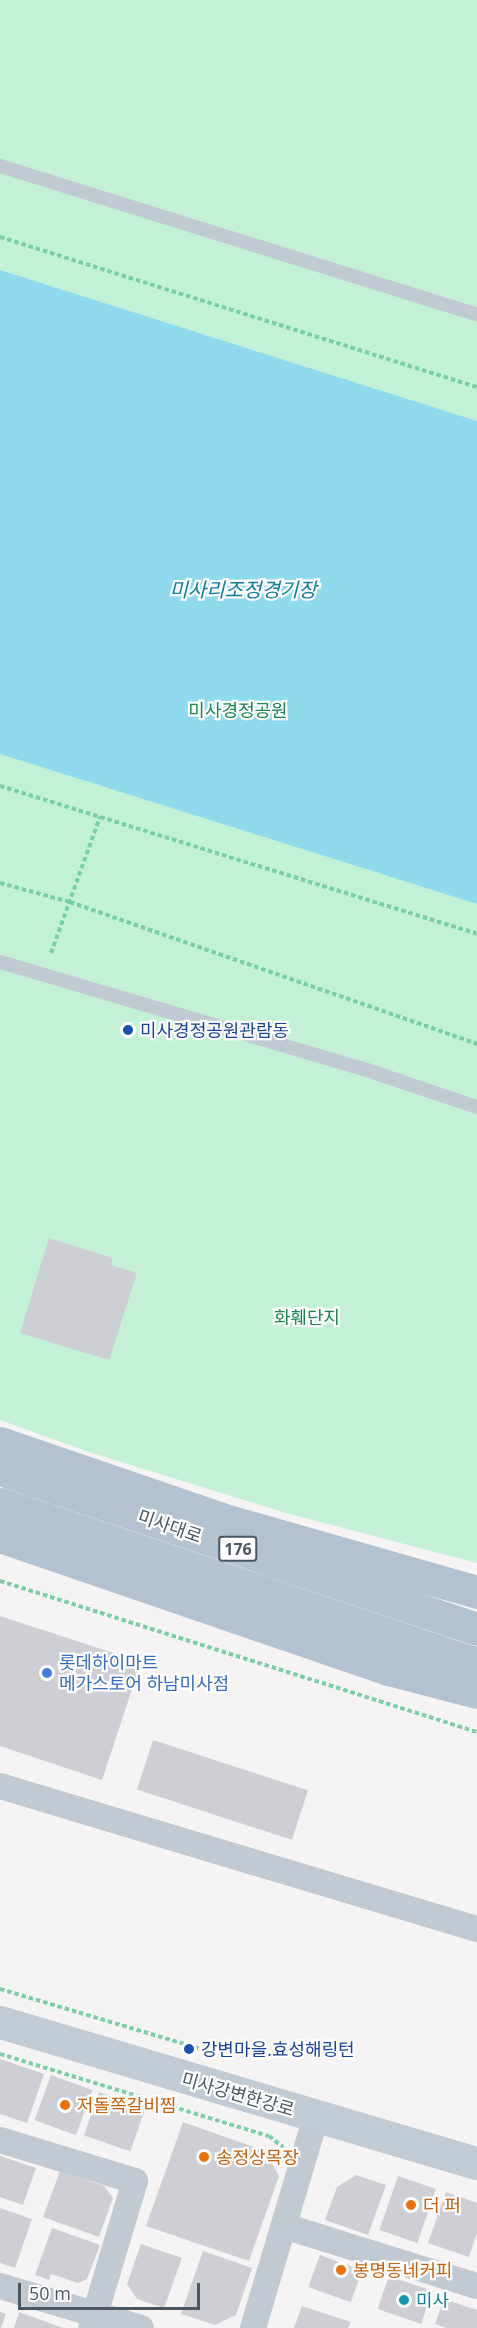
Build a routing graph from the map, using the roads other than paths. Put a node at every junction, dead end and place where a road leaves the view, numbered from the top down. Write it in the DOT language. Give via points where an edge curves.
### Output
graph roads {
  1 [pos="0,166"];
  2 [pos="477,315"];
  3 [pos="0,962"];
  4 [pos="477,1107"];
  5 [pos="0,1443"];
  6 [pos="0,1469"];
  7 [pos="0,1504"];
  8 [pos="0,1536"];
  9 [pos="477,1592"];
  10 [pos="477,1629"];
  11 [pos="477,1664"];
  12 [pos="477,1692"];
  13 [pos="0,1786"];
  14 [pos="477,1929"];
  15 [pos="0,2022"];
  16 [pos="316,2116"];
  17 [pos="0,2140"];
  18 [pos="477,2163"];
  19 [pos="284,2226"];
  20 [pos="0,2286"];
  21 [pos="477,2286"];
  22 [pos="93,2321"];
  23 [pos="141,2328"];
  24 [pos="253,2328"];
  1 -- 2 [label="lane"];
  3 -- 4 [label="lane" via="361,1068"];
  5 -- 9 [label="main road, 미사대로" via="228,1521"];
  6 -- 10 [label="main road, 미사대로 / 176"];
  7 -- 11 [label="main road, 미사대로 / 176"];
  8 -- 12 [label="main road" via="389,1669"];
  13 -- 14 [label="street"];
  15 -- 16 [label="street, 미사강변한강로"];
  16 -- 18 [label="street, 미사강변한강로"];
  16 -- 19 [label="street"];
  17 -- 22 [label="street" via="135,2181"];
  19 -- 21 [label="street"];
  19 -- 24 [label="street"];
  20 -- 22 [label="street"];
  22 -- 23 [label="street"];
}
